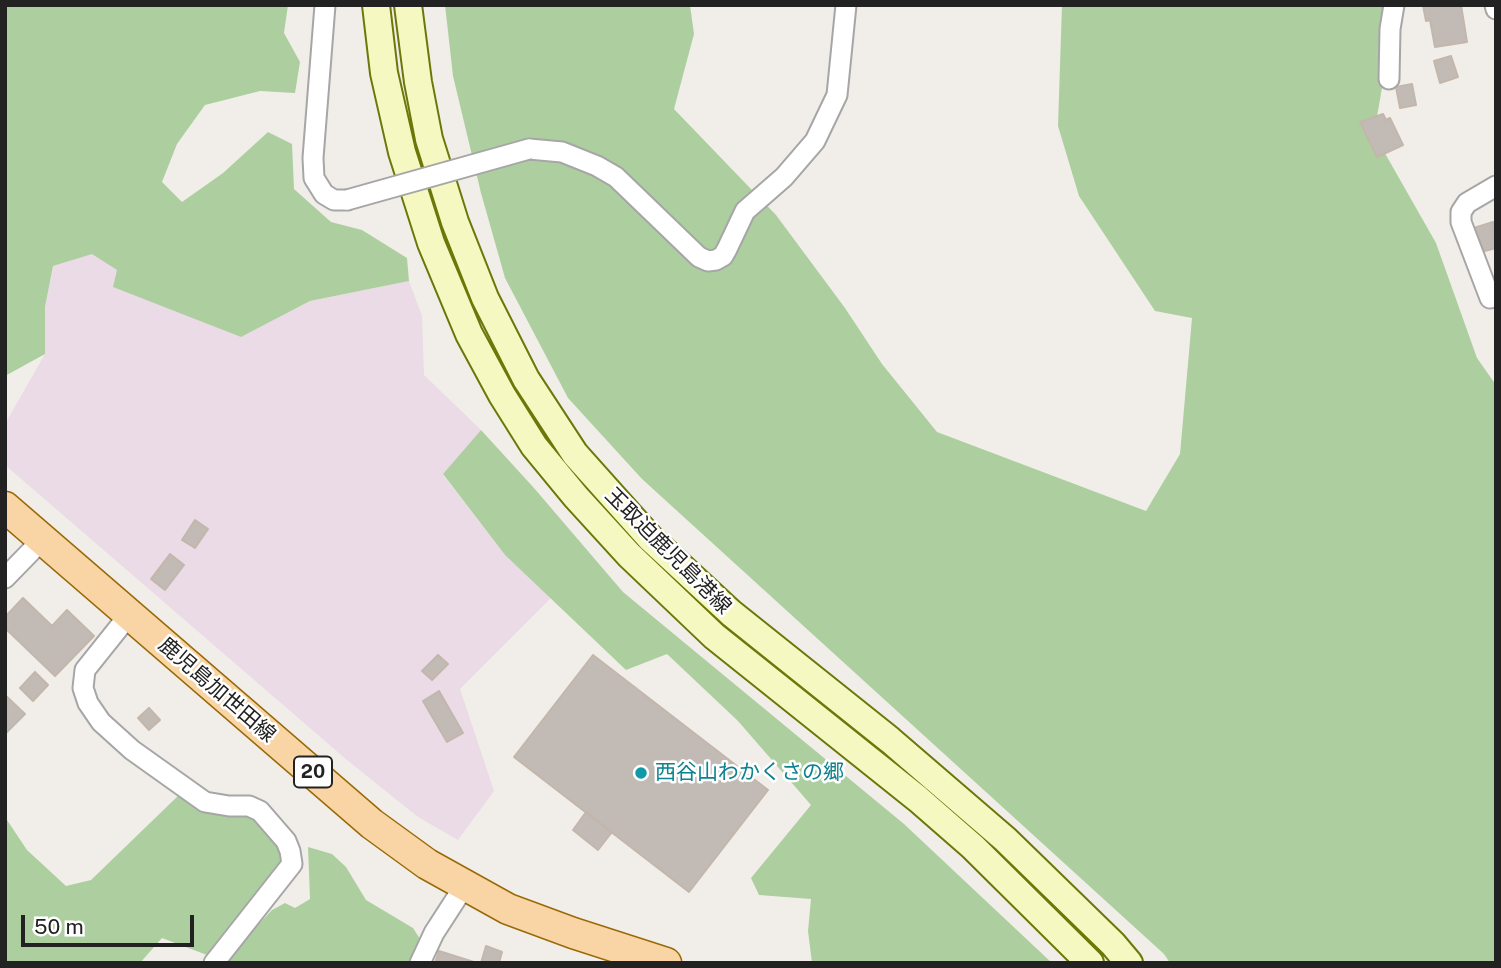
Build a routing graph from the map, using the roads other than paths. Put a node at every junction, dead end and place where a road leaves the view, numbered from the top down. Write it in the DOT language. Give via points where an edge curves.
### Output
graph roads {
  1 [pos="325,5"];
  2 [pos="376,5"];
  3 [pos="408,5"];
  4 [pos="846,5"];
  5 [pos="1394,5"];
  6 [pos="1390,79"];
  7 [pos="1496,186"];
  8 [pos="1490,298"];
  9 [pos="5,507"];
  10 [pos="43,539"];
  11 [pos="5,578"];
  12 [pos="129,615"];
  13 [pos="465,885"];
  14 [pos="623,956"];
  15 [pos="214,963"];
  16 [pos="420,963"];
  17 [pos="666,963"];
  18 [pos="1090,963"];
  19 [pos="1129,963"];
  1 -- 4 [label="street, bridge" via="313,158 314,178 324,194 347,200 529,149 562,152 616,177 708,261 723,256 745,211 784,177 815,141 837,95"];
  2 -- 18 [label="main road, 玉取迫鹿児島港線" via="384,73 402,152 431,243 468,334 534,446 629,555 714,636 918,799"];
  3 -- 19 [label="main road, 玉取迫鹿児島港線" via="429,139 455,222 485,298 526,379 575,454 651,539 721,604 1005,839"];
  5 -- 6 [label="street"];
  7 -- 8 [label="street" via="1467,203 1461,212"];
  9 -- 10 [label="main road, 鹿児島加世田線 / 20"];
  10 -- 11 [label="street"];
  10 -- 12 [label="main road, 鹿児島加世田線 / 20"];
  12 -- 13 [label="main road, 鹿児島加世田線 / 20" via="372,824"];
  12 -- 15 [label="street" via="85,670 83,688 88,703 132,750 205,802 260,811 290,851 292,864"];
  13 -- 14 [label="main road, 鹿児島加世田線 / 20" via="508,909"];
  13 -- 16 [label="street" via="433,933"];
  14 -- 17 [label="main road, 鹿児島加世田線 / 20"];
}
